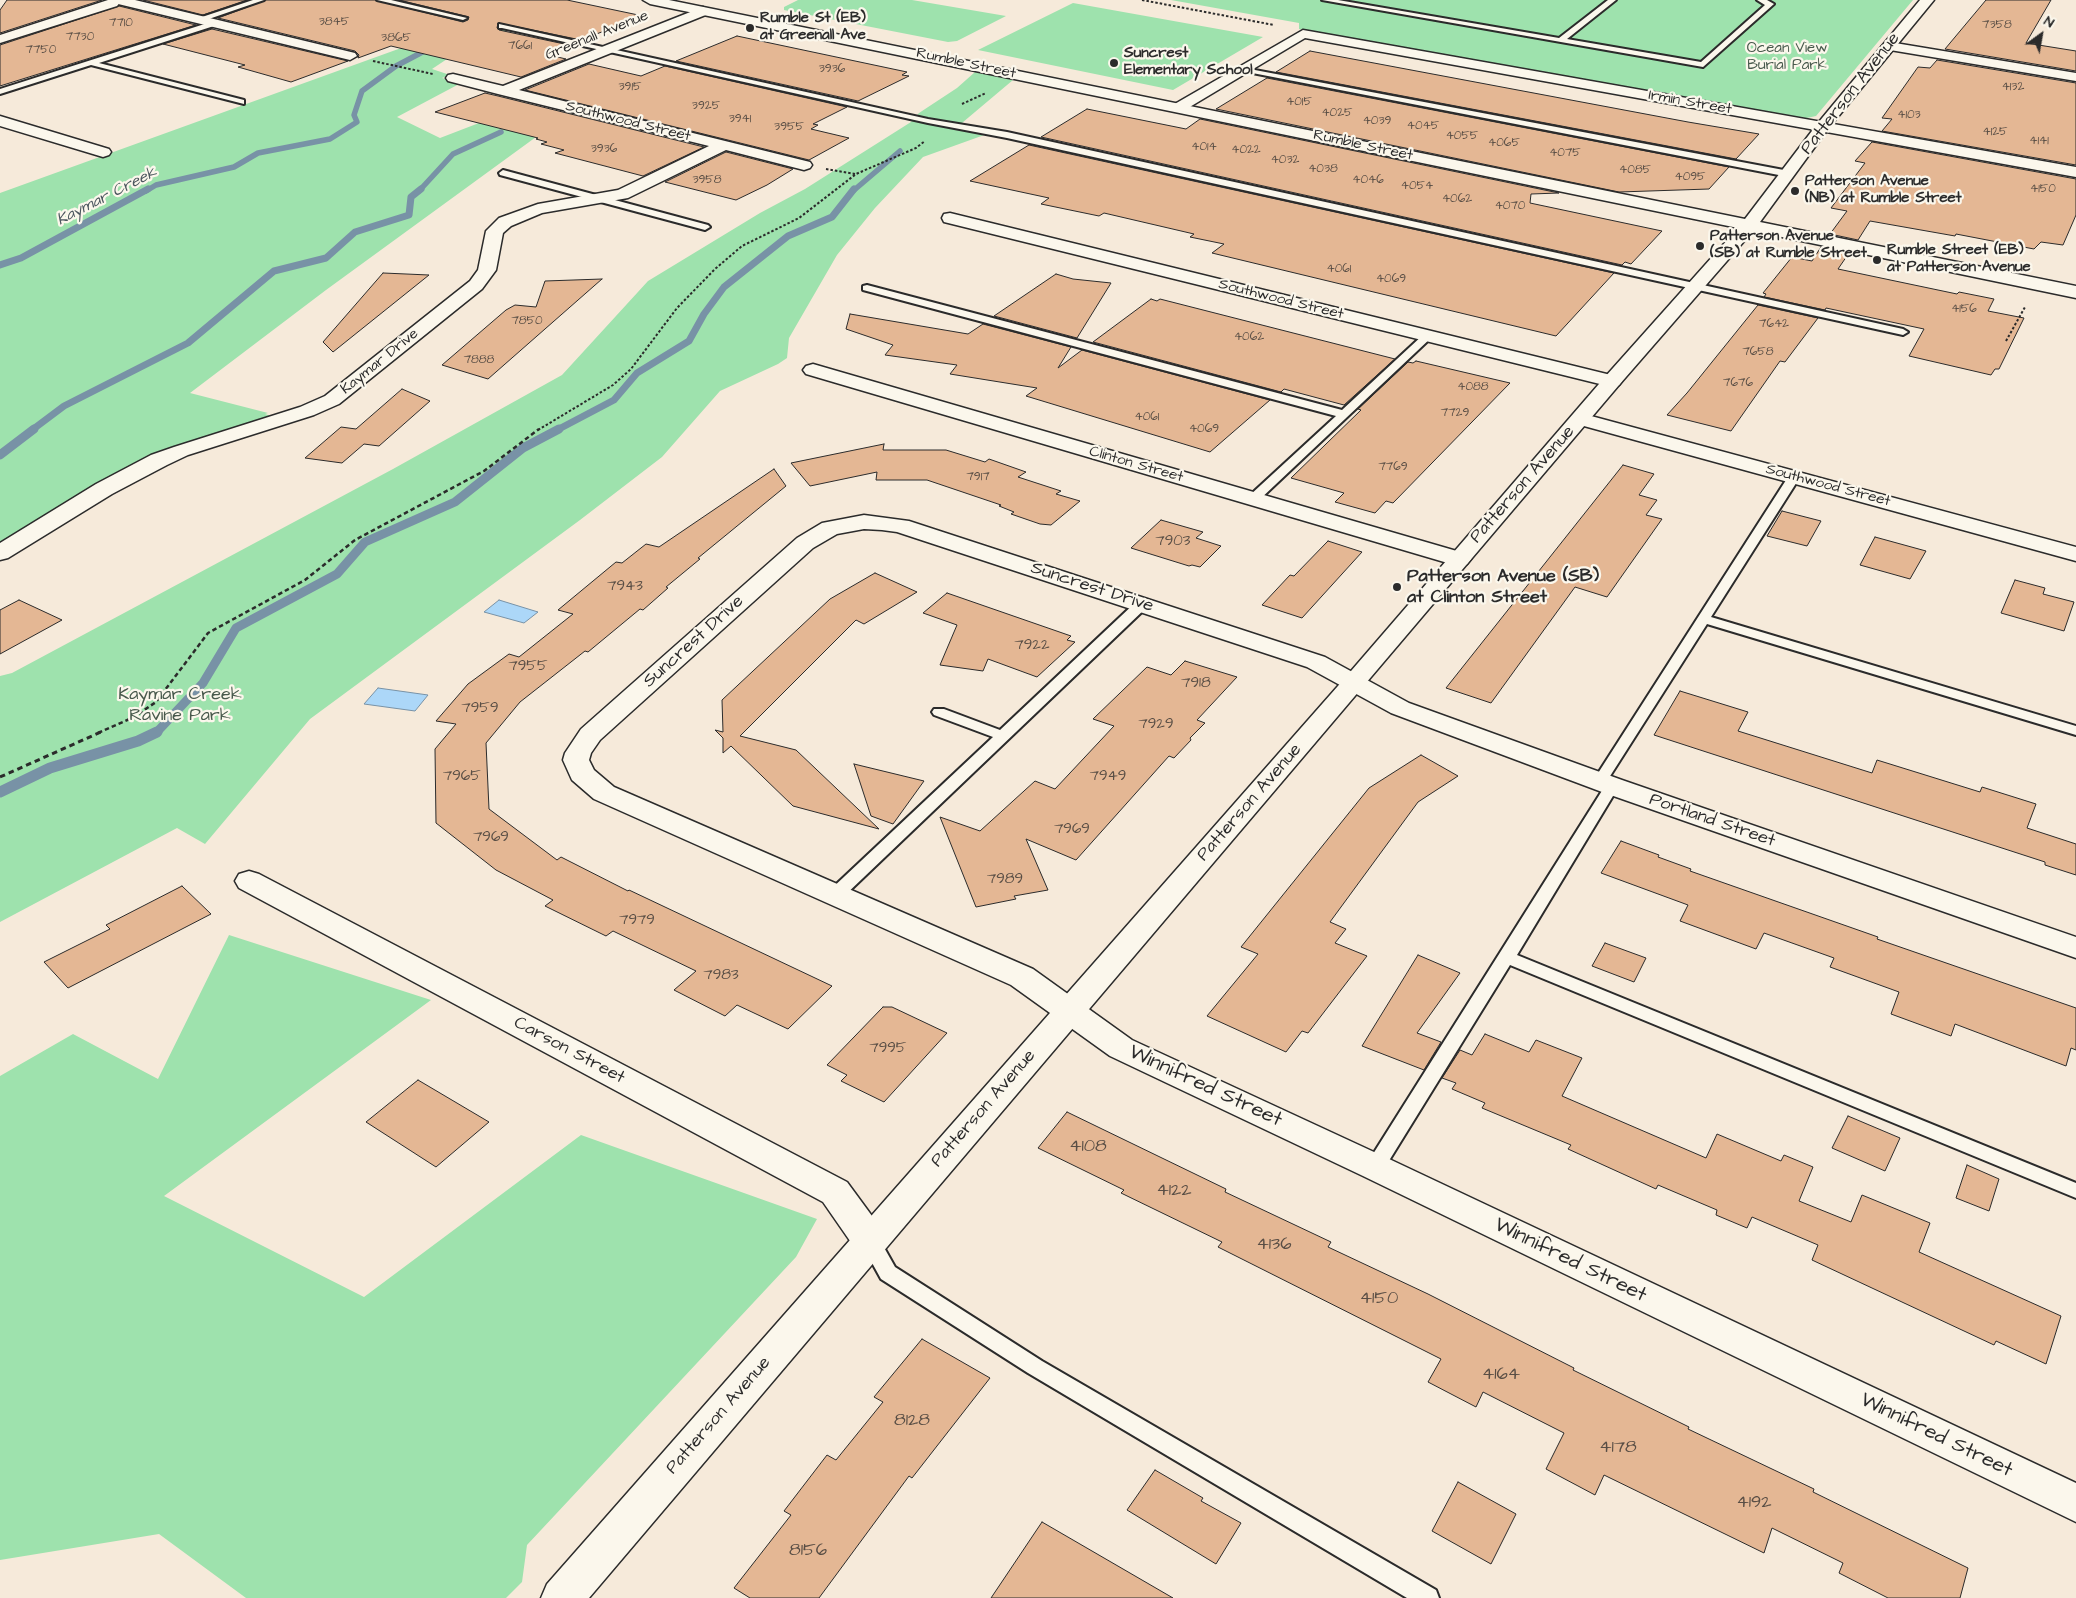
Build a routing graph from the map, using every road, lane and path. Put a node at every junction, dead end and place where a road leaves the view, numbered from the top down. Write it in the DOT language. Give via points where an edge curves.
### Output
graph roads {
  1 [pos="104,0"];
  2 [pos="115,0"];
  3 [pos="119,0"];
  4 [pos="260,0"];
  5 [pos="382,0"];
  6 [pos="650,0"];
  7 [pos="1142,0"];
  8 [pos="1326,0"];
  9 [pos="1612,0"];
  10 [pos="1761,0"];
  11 [pos="1926,0"];
  12 [pos="703,11"];
  13 [pos="463,18"];
  14 [pos="198,19"];
  15 [pos="214,23"];
  16 [pos="502,26"];
  17 [pos="0,29"];
  18 [pos="1303,34"];
  19 [pos="0,39"];
  20 [pos="1560,41"];
  21 [pos="1888,46"];
  22 [pos="606,49"];
  23 [pos="350,56"];
  24 [pos="92,62"];
  25 [pos="396,66"];
  26 [pos="1242,68"];
  27 [pos="1020,75"];
  28 [pos="2076,77"];
  29 [pos="453,78"];
  30 [pos="503,91"];
  31 [pos="0,92"];
  32 [pos="241,102"];
  33 [pos="1178,108"];
  34 [pos="0,121"];
  35 [pos="928,121"];
  36 [pos="1823,126"];
  37 [pos="724,145"];
  38 [pos="103,152"];
  39 [pos="804,165"];
  40 [pos="2076,172"];
  41 [pos="503,173"];
  42 [pos="856,174"];
  43 [pos="1789,174"];
  44 [pos="602,199"];
  45 [pos="950,218"];
  46 [pos="1749,225"];
  47 [pos="705,227"];
  48 [pos="1696,285"];
  49 [pos="867,288"];
  50 [pos="2076,292"];
  51 [pos="2028,301"];
  52 [pos="1903,332"];
  53 [pos="1428,336"];
  54 [pos="2006,341"];
  55 [pos="813,370"];
  56 [pos="1612,381"];
  57 [pos="1342,414"];
  58 [pos="1580,419"];
  59 [pos="1794,477"];
  60 [pos="1253,499"];
  61 [pos="0,553"];
  62 [pos="2076,554"];
  63 [pos="1459,559"];
  64 [pos="1142,604"];
  65 [pos="1704,619"];
  66 [pos="1354,682"];
  67 [pos="939,712"];
  68 [pos="2076,731"];
  69 [pos="1002,736"];
  70 [pos="0,777"];
  71 [pos="1606,784"];
  72 [pos="249,881"];
  73 [pos="835,895"];
  74 [pos="2076,948"];
  75 [pos="1508,958"];
  76 [pos="1069,1012"];
  77 [pos="1375,1167"];
  78 [pos="2076,1191"];
  79 [pos="870,1241"];
  80 [pos="2076,1503"];
  81 [pos="562,1598"];
  82 [pos="1428,1598"];
  1 -- 17 [label="street"];
  2 -- 19 [label="street"];
  3 -- 14 [label="street"];
  4 -- 14 [label="lane"];
  5 -- 13 [label="lane"];
  6 -- 12 [label="street, Rumble Street"];
  7 -- 18 [label="path" via="1281,26"];
  8 -- 20 [label="lane"];
  9 -- 20 [label="lane"];
  10 -- 20 [label="lane" via="1770,4 1703,65"];
  11 -- 21 [label="street, Patterson Avenue"];
  12 -- 22 [label="street, Greenall Avenue"];
  12 -- 27 [label="street, Rumble Street"];
  14 -- 15 [label="street"];
  15 -- 23 [label="street"];
  15 -- 24 [label="lane"];
  16 -- 22 [label="lane"];
  18 -- 26 [label="street"];
  18 -- 36 [label="street, Irmin Street"];
  21 -- 28 [label="street"];
  21 -- 36 [label="street, Patterson Avenue"];
  22 -- 30 [label="street, Greenall Avenue"];
  22 -- 35 [label="lane"];
  24 -- 31 [label="lane"];
  24 -- 32 [label="lane"];
  25 -- 29 [label="path"];
  26 -- 33 [label="street"];
  26 -- 43 [label="lane"];
  27 -- 33 [label="street, Rumble Street"];
  27 -- 35 [label="path"];
  29 -- 30 [label="street, Southwood Street"];
  30 -- 37 [label="street, Southwood Street"];
  33 -- 46 [label="street, Rumble Street"];
  34 -- 38 [label="street"];
  35 -- 42 [label="path" via="925,123 928,129 919,137 926,141"];
  35 -- 48 [label="lane" via="1007,134"];
  36 -- 40 [label="street, Irmin Street"];
  36 -- 43 [label="street, Patterson Avenue"];
  37 -- 39 [label="street, Southwood Street"];
  37 -- 44 [label="street, Kaymar Drive" via="628,192"];
  39 -- 42 [label="path"];
  41 -- 44 [label="lane"];
  42 -- 70 [label="path" via="799,218 742,246 715,269 677,308 631,369 613,384 542,427 484,471 355,540 305,580 208,633 156,702 134,717"];
  43 -- 46 [label="street, Patterson Avenue"];
  44 -- 47 [label="lane"];
  44 -- 61 [label="street, Kaymar Drive" via="538,209 500,225 495,231 487,270 476,285 332,400 307,412 159,460 104,488"];
  45 -- 53 [label="street, Southwood Street"];
  46 -- 48 [label="street, Patterson Avenue"];
  46 -- 50 [label="street, Rumble Street"];
  48 -- 52 [label="lane"];
  48 -- 56 [label="street, Patterson Avenue"];
  49 -- 57 [label="lane"];
  51 -- 54 [label="path"];
  53 -- 56 [label="street, Southwood Street"];
  53 -- 57 [label="lane"];
  55 -- 60 [label="street, Clinton Street"];
  56 -- 58 [label="street, Patterson Avenue"];
  57 -- 60 [label="lane"];
  58 -- 59 [label="street, Southwood Street"];
  58 -- 63 [label="street, Patterson Avenue"];
  59 -- 62 [label="street, Southwood Street"];
  59 -- 65 [label="lane"];
  60 -- 63 [label="street, Clinton Street"];
  63 -- 66 [label="street, Patterson Avenue"];
  64 -- 66 [label="street, Suncrest Drive" via="1316,662"];
  64 -- 69 [label="lane"];
  64 -- 73 [label="street, Suncrest Drive" via="901,526 864,522 830,528 797,550 590,735 578,753 576,760 582,774 604,793"];
  65 -- 68 [label="lane"];
  65 -- 71 [label="lane"];
  66 -- 71 [label="street, Portland Street" via="1400,708"];
  66 -- 76 [label="street, Patterson Avenue"];
  67 -- 69 [label="lane"];
  69 -- 73 [label="lane"];
  71 -- 74 [label="street, Portland Street"];
  71 -- 75 [label="lane"];
  72 -- 79 [label="street, Carson Street" via="836,1192"];
  73 -- 76 [label="street, Suncrest Drive" via="1022,977"];
  75 -- 77 [label="lane"];
  75 -- 78 [label="lane"];
  76 -- 77 [label="street, Winnifred Street" via="1121,1048"];
  76 -- 79 [label="street, Patterson Avenue"];
  77 -- 80 [label="street, Winnifred Street"];
  79 -- 81 [label="street, Patterson Avenue"];
  79 -- 82 [label="lane" via="888,1273 1010,1351"];
}
